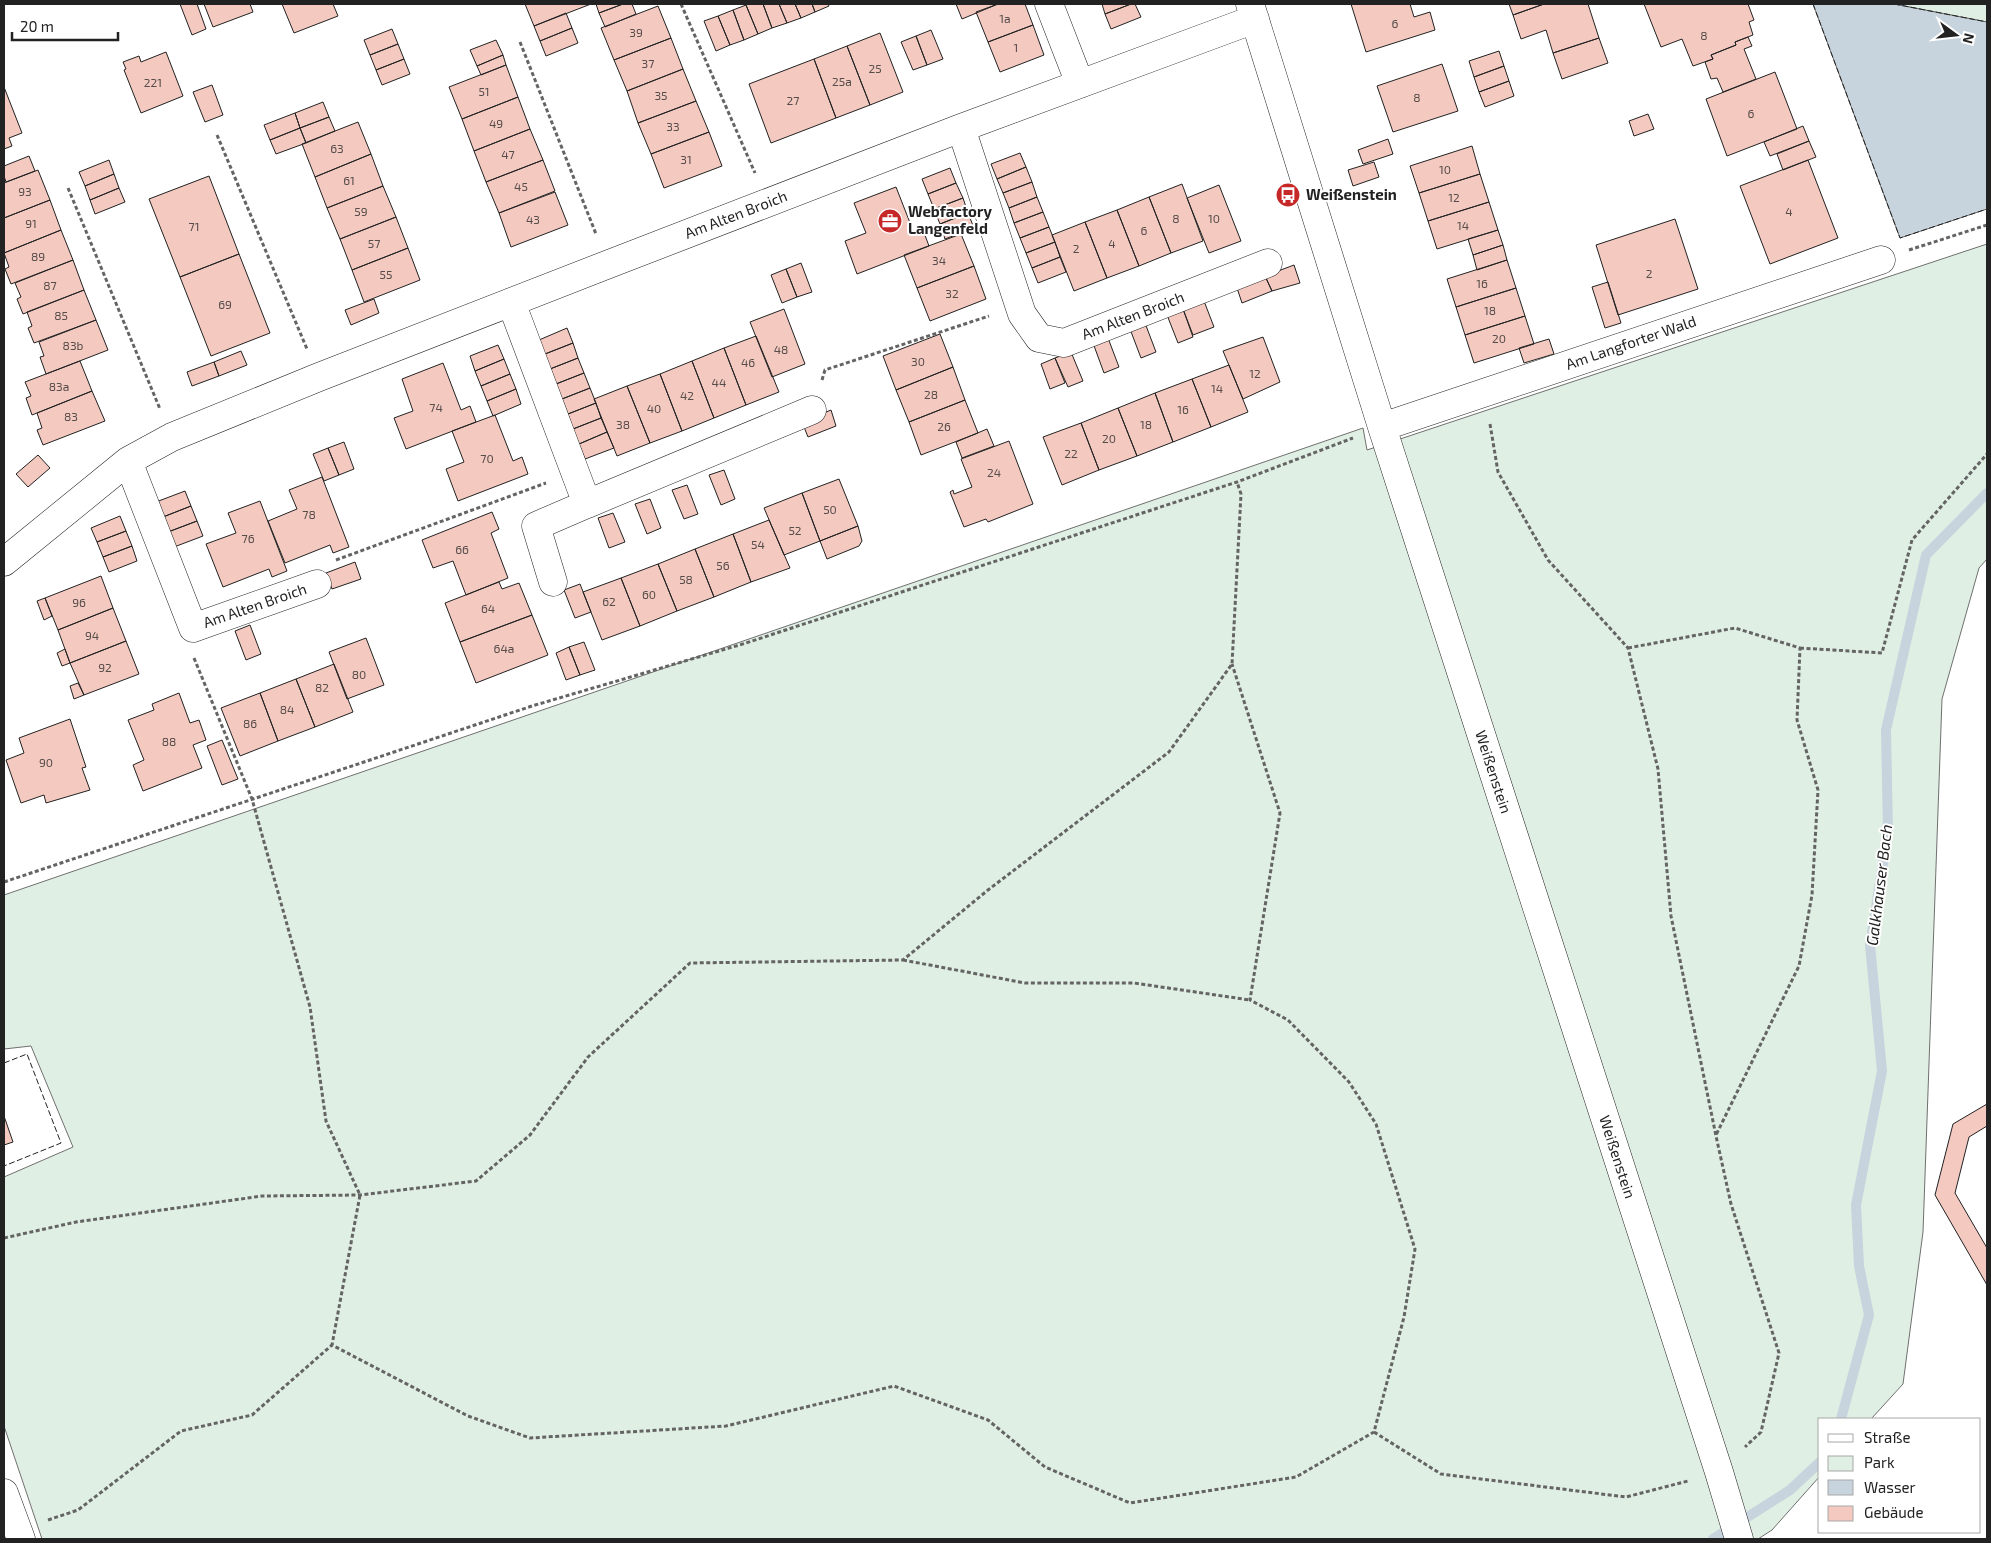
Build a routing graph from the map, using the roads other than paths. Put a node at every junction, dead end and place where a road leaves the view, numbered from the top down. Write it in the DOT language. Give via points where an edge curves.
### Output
graph roads {
  1 [pos="1049,4"];
  2 [pos="1252,12"];
  3 [pos="1080,84"];
  4 [pos="961,128"];
  5 [pos="1881,260"];
  6 [pos="1268,264"];
  7 [pos="511,302"];
  8 [pos="812,410"];
  9 [pos="1382,427"];
  10 [pos="128,461"];
  11 [pos="587,504"];
  12 [pos="5,556"];
  13 [pos="553,582"];
  14 [pos="317,584"];
  15 [pos="4,1492"];
  16 [pos="19,1535"];
  17 [pos="1739,1539"];
  1 -- 3 [label="street"];
  2 -- 3 [label="street, Am Alten Broich"];
  2 -- 9 [label="street, Weißenstein"];
  3 -- 4 [label="street, Am Alten Broich"];
  4 -- 6 [label="street, Am Alten Broich" via="1022,314 1039,338 1064,343"];
  4 -- 7 [label="street, Am Alten Broich"];
  5 -- 9 [label="street, Am Langforter Wald"];
  7 -- 10 [label="street, Am Alten Broich" via="172,437"];
  7 -- 11 [label="street"];
  8 -- 11 [label="street"];
  9 -- 17 [label="street, Weißenstein"];
  10 -- 12 [label="street, Am Alten Broich"];
  10 -- 14 [label="street, Am Alten Broich" via="193,628"];
  11 -- 13 [label="street" via="536,526"];
  15 -- 16 [label="street"];
}
